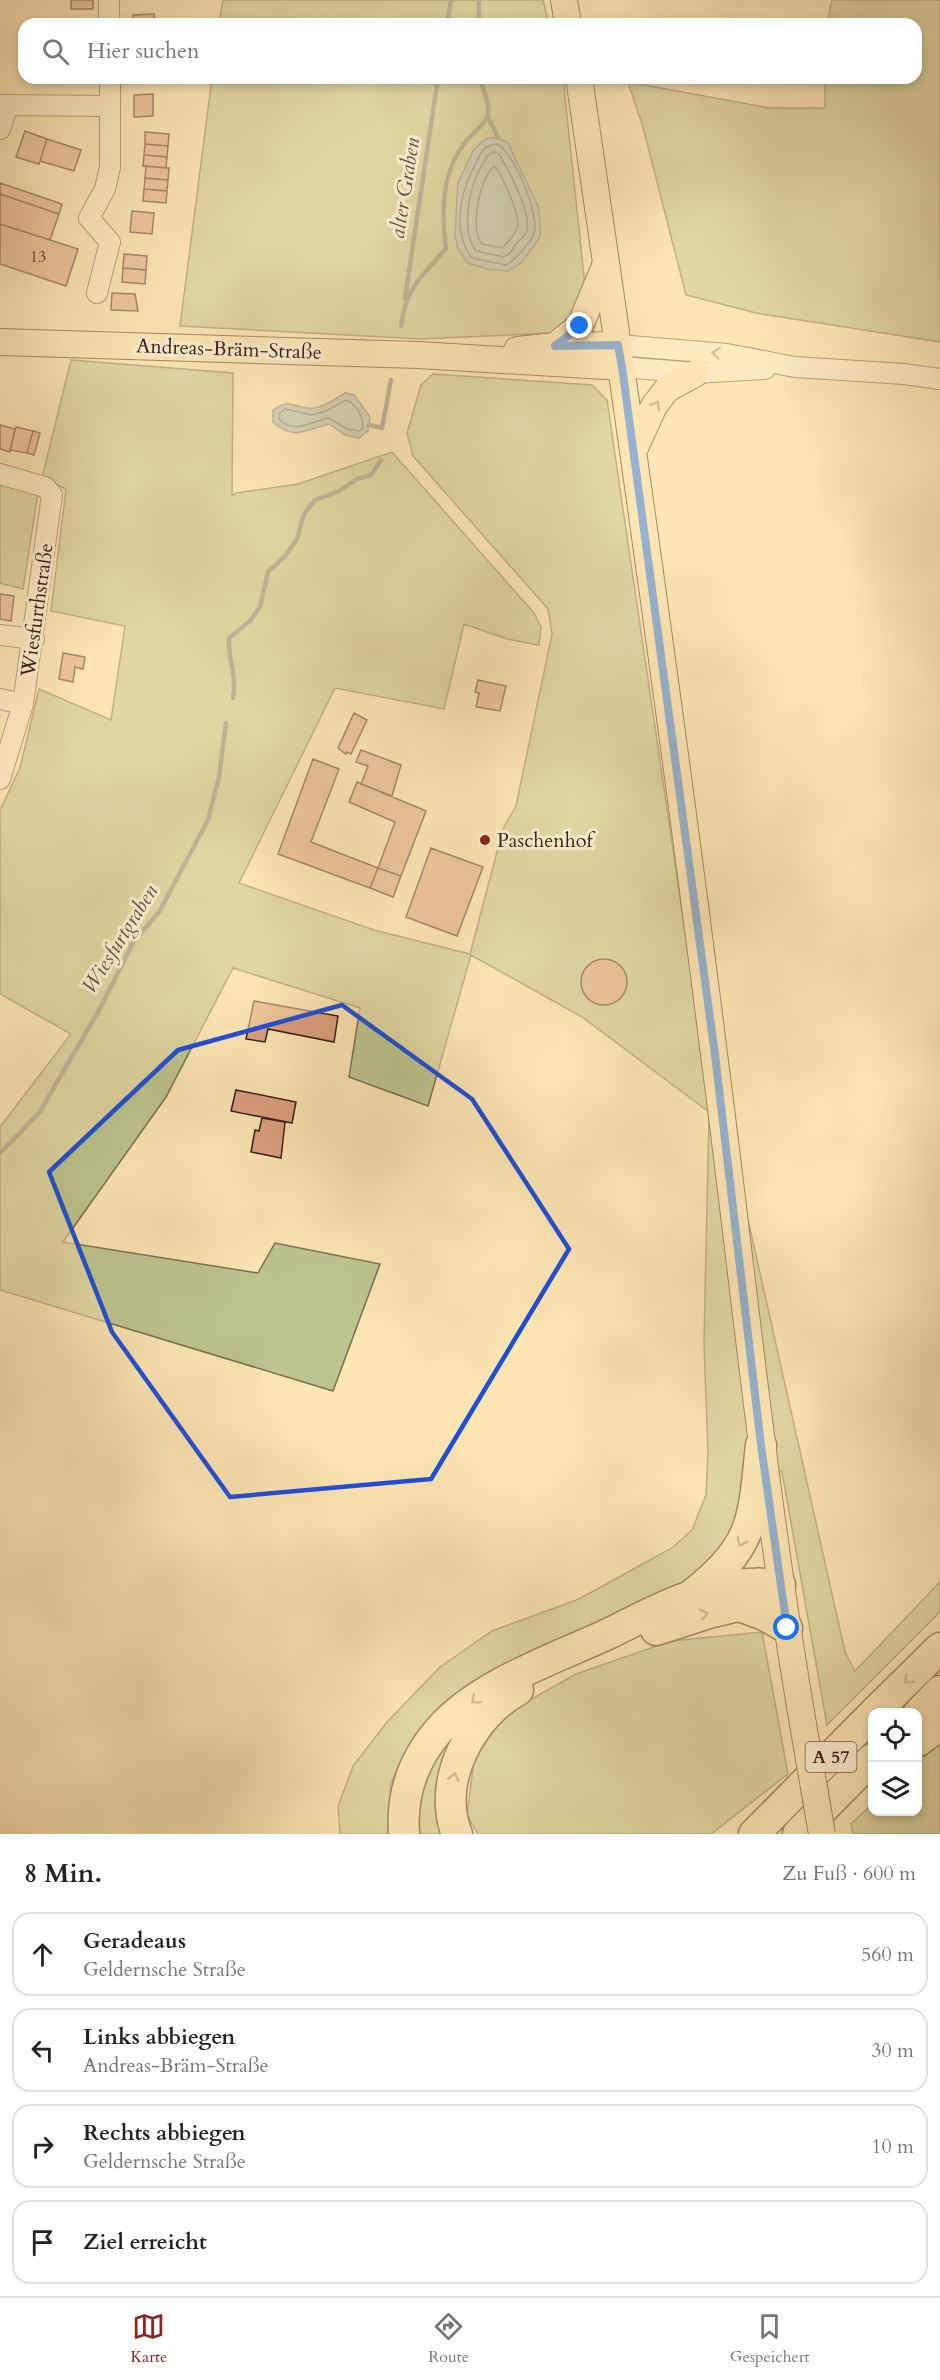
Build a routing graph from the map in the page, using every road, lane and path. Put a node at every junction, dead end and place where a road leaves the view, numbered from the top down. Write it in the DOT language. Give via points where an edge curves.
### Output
graph roads {
  1 [pos="109,0"];
  2 [pos="564,0"];
  3 [pos="109,18"];
  4 [pos="567,18"];
  5 [pos="110,84"];
  6 [pos="580,84"];
  7 [pos="4,105"];
  8 [pos="110,106"];
  9 [pos="0,129"];
  10 [pos="606,263"];
  11 [pos="97,293"];
  12 [pos="0,342"];
  13 [pos="555,355"];
  14 [pos="620,356"];
  15 [pos="795,367"];
  16 [pos="696,373"];
  17 [pos="940,379"];
  18 [pos="628,417"];
  19 [pos="633,452"];
  20 [pos="0,474"];
  21 [pos="0,635"];
  22 [pos="34,639"];
  23 [pos="0,699"];
  24 [pos="23,704"];
  25 [pos="0,779"];
  26 [pos="761,1445"];
  27 [pos="780,1585"];
  28 [pos="690,1596"];
  29 [pos="742,1607"];
  30 [pos="787,1628"];
  31 [pos="940,1648"];
  32 [pos="940,1691"];
  33 [pos="880,1708"];
  34 [pos="922,1710"];
  35 [pos="868,1720"];
  36 [pos="940,1725"];
  37 [pos="922,1738"];
  38 [pos="871,1762"];
  39 [pos="868,1779"];
  40 [pos="789,1798"];
  41 [pos="833,1799"];
  42 [pos="404,1834"];
  43 [pos="457,1834"];
  44 [pos="732,1834"];
  45 [pos="754,1834"];
  46 [pos="798,1834"];
  47 [pos="822,1834"];
  1 -- 3 [label="street"];
  2 -- 4 [label="main road"];
  5 -- 8 [label="street"];
  6 -- 10 [label="main road"];
  7 -- 8 [label="street"];
  7 -- 9 [label="street"];
  8 -- 11 [label="street" via="110,166 105,189 89,218 110,242"];
  10 -- 13 [label="main road" via="580,326"];
  10 -- 14 [label="main road"];
  12 -- 13 [label="main road, Andreas-Bräm-Straße" via="458,357"];
  13 -- 14 [label="main road, Andreas-Bräm-Straße"];
  13 -- 18 [label="main road" via="608,388"];
  15 -- 14 [label="street, one-way" via="727,354"];
  14 -- 16 [label="street"];
  14 -- 18 [label="main road"];
  15 -- 16 [label="street"];
  15 -- 17 [label="street"];
  19 -- 16 [label="main road, one-way" via="654,406 667,389"];
  18 -- 19 [label="main road"];
  19 -- 26 [label="main road" via="715,1055"];
  20 -- 22 [label="street, Wiesfurthstraße" via="45,487 52,495"];
  21 -- 22 [label="street"];
  22 -- 24 [label="street, Wiesfurthstraße"];
  23 -- 24 [label="street"];
  24 -- 25 [label="street, Wiesfurthstraße"];
  26 -- 27 [label="main road"];
  26 -- 28 [label="highway, one-way" via="752,1520 739,1549"];
  27 -- 28 [label="highway" via="754,1582"];
  27 -- 29 [label="highway" via="763,1600"];
  27 -- 30 [label="main road"];
  28 -- 42 [label="highway, one-way" via="484,1692 441,1728 420,1755 408,1781"];
  29 -- 30 [label="highway"];
  43 -- 29 [label="highway, one-way" via="450,1792 458,1761 470,1737 513,1694 610,1647 678,1622"];
  30 -- 47 [label="main road, bridge"];
  31 -- 33 [label="highway, A 57, one-way"];
  32 -- 34 [label="highway"];
  35 -- 40 [label="highway, A 57"];
  36 -- 37 [label="highway"];
  38 -- 41 [label="highway, A 57"];
  39 -- 41 [label="highway"];
  40 -- 44 [label="highway" via="758,1812"];
  40 -- 45 [label="highway, A 57"];
  41 -- 46 [label="highway, A 57"];
}
